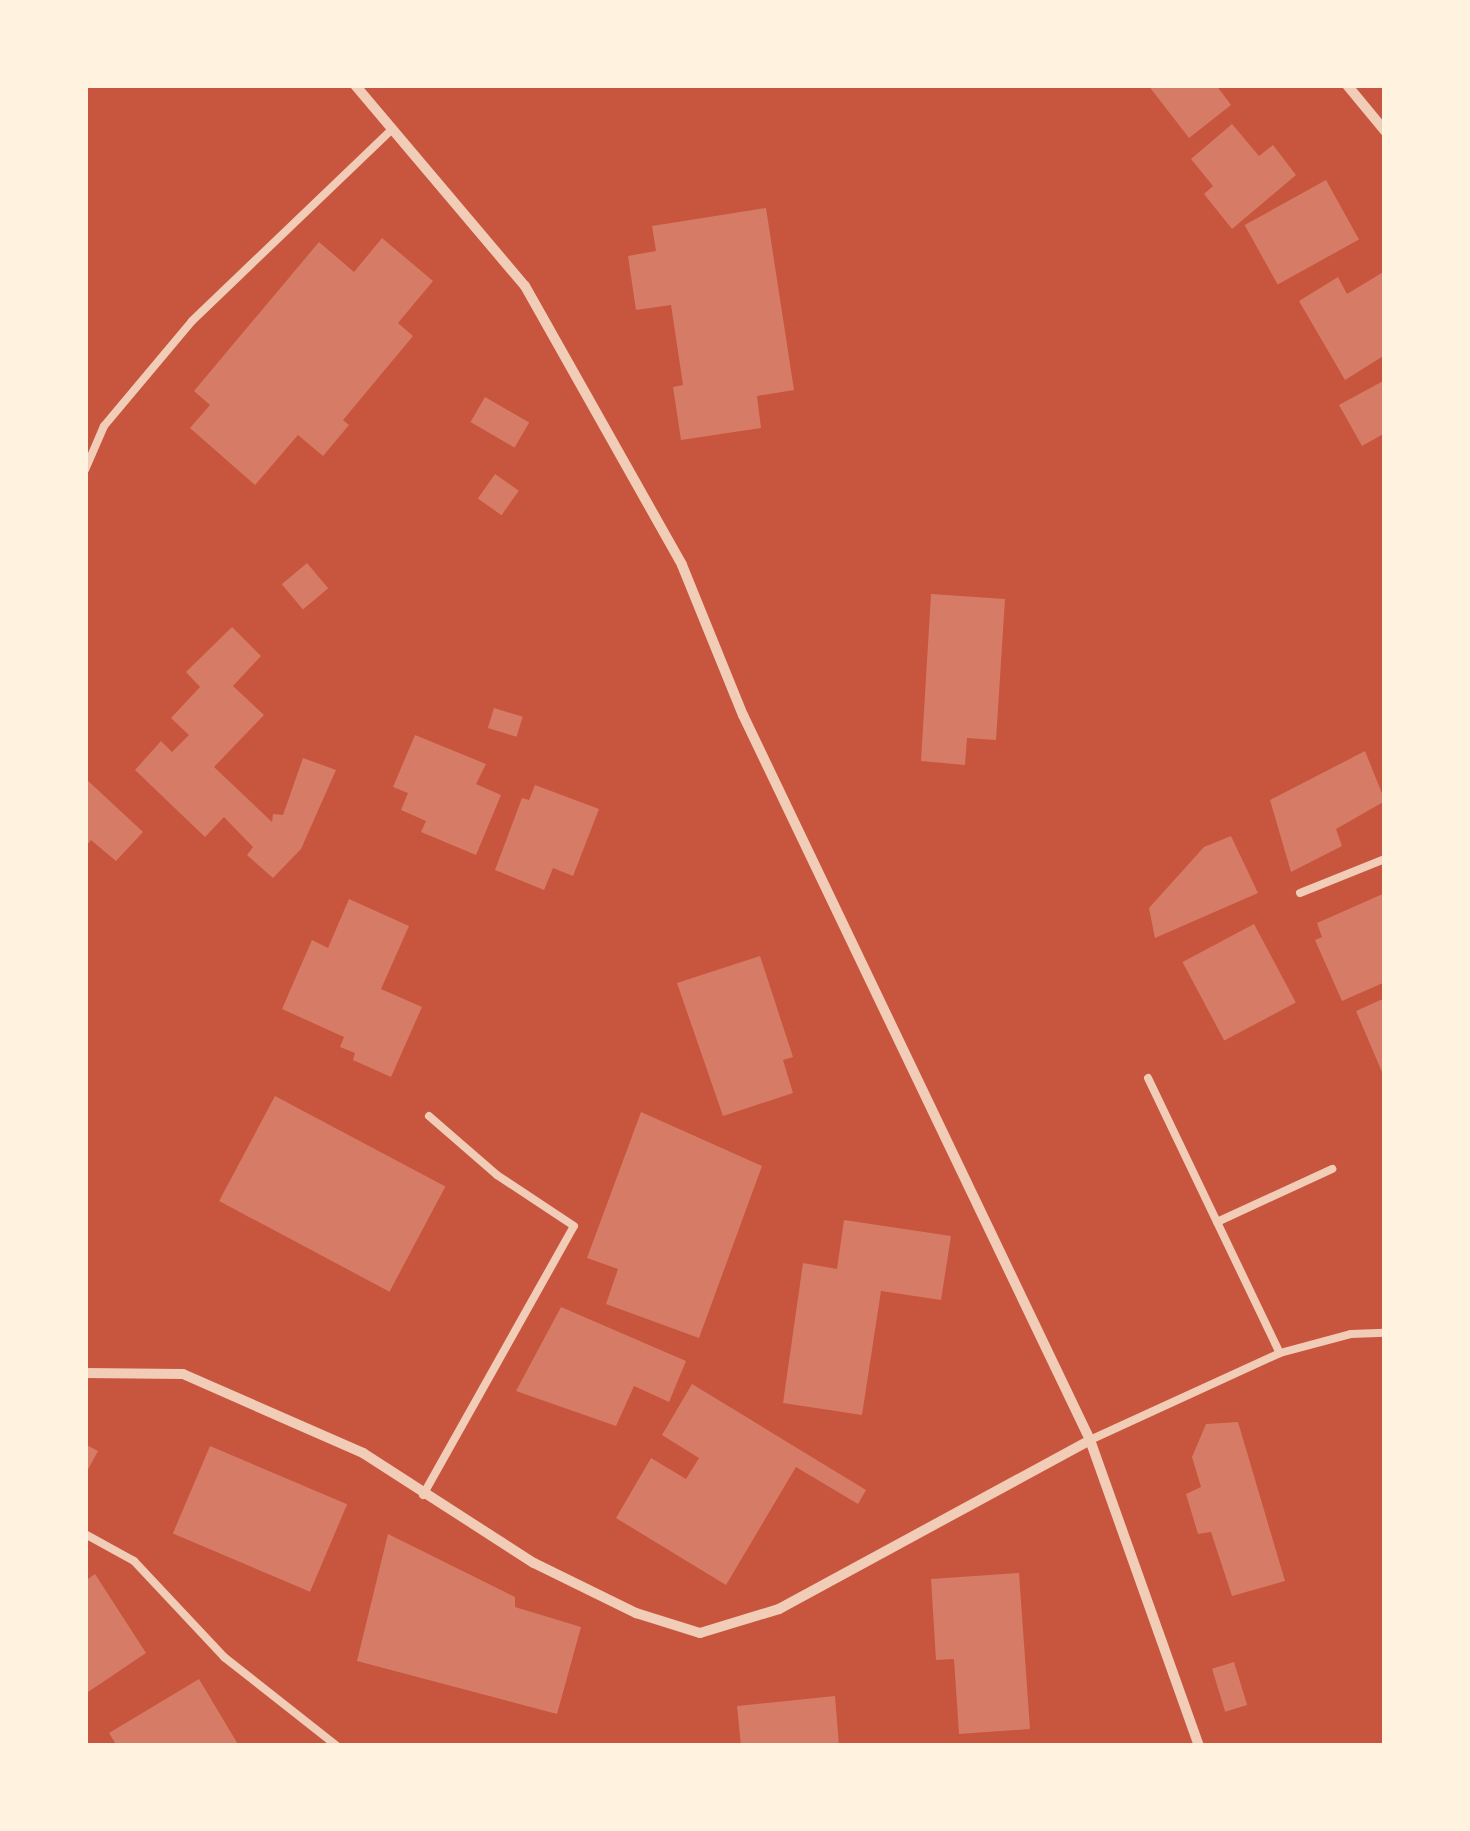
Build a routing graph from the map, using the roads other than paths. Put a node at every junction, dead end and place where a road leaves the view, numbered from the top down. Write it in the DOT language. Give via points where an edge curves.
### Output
graph roads {
  1 [pos="356,85"];
  2 [pos="1347,85"];
  3 [pos="392,129"];
  4 [pos="1385,131"];
  5 [pos="85,470"];
  6 [pos="1385,860"];
  7 [pos="1300,893"];
  8 [pos="1148,1078"];
  9 [pos="429,1116"];
  10 [pos="1332,1170"];
  11 [pos="1216,1222"];
  12 [pos="1385,1333"];
  13 [pos="1280,1353"];
  14 [pos="85,1373"];
  15 [pos="1090,1440"];
  16 [pos="423,1495"];
  17 [pos="85,1534"];
  18 [pos="336,1746"];
  19 [pos="1200,1746"];
  1 -- 3 [label="street"];
  2 -- 4 [label="street"];
  3 -- 5 [label="lane" via="192,322 104,426"];
  3 -- 15 [label="street" via="525,286 682,565 744,716"];
  6 -- 7 [label="lane"];
  8 -- 11 [label="lane"];
  9 -- 16 [label="lane" via="497,1175 574,1226"];
  10 -- 11 [label="lane"];
  11 -- 13 [label="lane"];
  12 -- 13 [label="lane" via="1351,1334"];
  13 -- 15 [label="lane"];
  14 -- 16 [label="street" via="183,1374 363,1453"];
  15 -- 16 [label="street" via="779,1609 700,1633 636,1614 551,1572"];
  15 -- 19 [label="street"];
  17 -- 18 [label="lane" via="134,1561 224,1658"];
}
